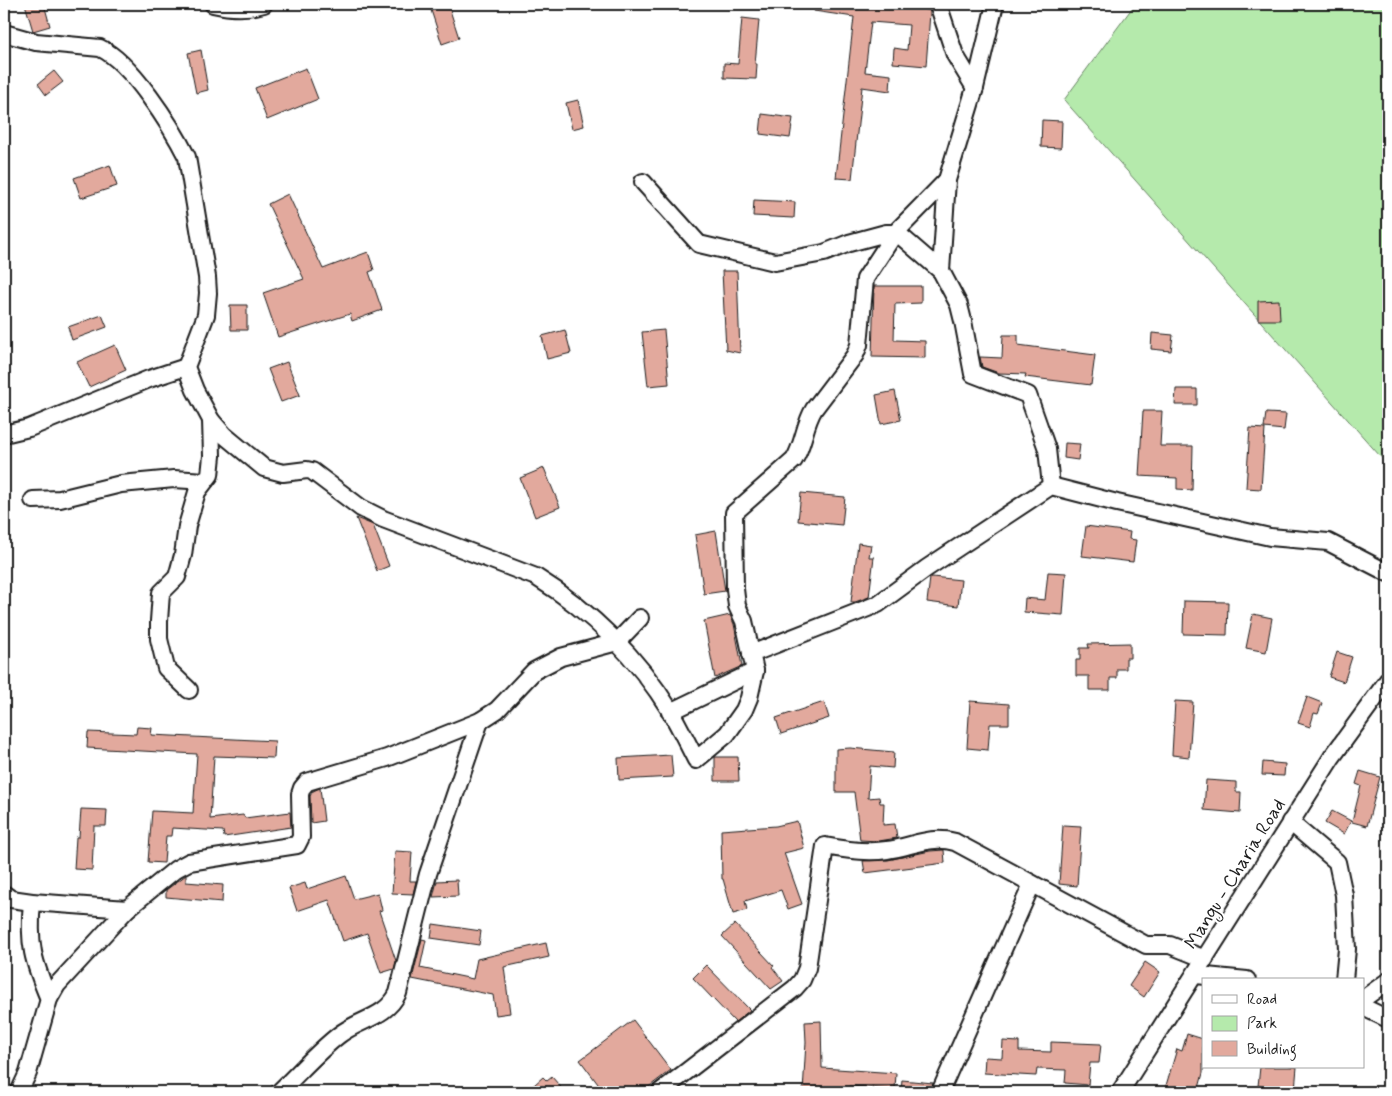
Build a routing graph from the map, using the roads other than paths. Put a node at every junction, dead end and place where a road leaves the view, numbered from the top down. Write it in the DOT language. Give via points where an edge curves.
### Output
graph roads {
  1 [pos="213,4"];
  2 [pos="264,4"];
  3 [pos="938,4"];
  4 [pos="995,4"];
  5 [pos="4,33"];
  6 [pos="975,88"];
  7 [pos="948,180"];
  8 [pos="643,182"];
  9 [pos="895,233"];
  10 [pos="941,271"];
  11 [pos="186,368"];
  12 [pos="211,420"];
  13 [pos="4,434"];
  14 [pos="205,481"];
  15 [pos="1051,486"];
  16 [pos="33,500"];
  17 [pos="1388,574"];
  18 [pos="640,618"];
  19 [pos="617,642"];
  20 [pos="751,654"];
  21 [pos="755,671"];
  22 [pos="1388,680"];
  23 [pos="189,690"];
  24 [pos="670,712"];
  25 [pos="480,721"];
  26 [pos="1290,822"];
  27 [pos="1032,884"];
  28 [pos="4,894"];
  29 [pos="32,902"];
  30 [pos="127,908"];
  31 [pos="1205,959"];
  32 [pos="1196,975"];
  33 [pos="1227,978"];
  34 [pos="1344,978"];
  35 [pos="1388,982"];
  36 [pos="1364,998"];
  37 [pos="49,999"];
  38 [pos="1364,1007"];
  39 [pos="1388,1019"];
  40 [pos="19,1092"];
  41 [pos="280,1092"];
  42 [pos="660,1092"];
  43 [pos="940,1092"];
  44 [pos="1120,1092"];
  1 -- 2 [label="street" via="243,8"];
  3 -- 6 [label="street" via="955,55"];
  4 -- 6 [label="street"];
  5 -- 11 [label="street" via="36,42 100,48 110,52 158,108 188,157 208,292 206,315"];
  6 -- 7 [label="street"];
  7 -- 9 [label="street"];
  7 -- 10 [label="street"];
  8 -- 9 [label="street" via="699,244 775,262 824,253 849,243"];
  9 -- 10 [label="street"];
  9 -- 20 [label="street" via="865,279 859,345 855,355 808,418 794,460 734,513 735,590"];
  10 -- 15 [label="street" via="959,304 973,374 1028,395 1047,449"];
  11 -- 12 [label="street"];
  11 -- 13 [label="street" via="149,379 29,428"];
  12 -- 14 [label="street" via="212,456 210,475"];
  12 -- 19 [label="street" via="264,468 283,473 312,471 361,508 383,519 536,578 554,588"];
  14 -- 16 [label="street" via="174,479 121,484 60,498"];
  14 -- 23 [label="street" via="197,492 187,526 177,577 162,593 159,621 159,640 166,668"];
  15 -- 17 [label="street" via="1117,504 1270,537 1328,542"];
  15 -- 20 [label="street" via="878,604"];
  18 -- 19 [label="street"];
  19 -- 24 [label="street"];
  19 -- 25 [label="street" via="561,657 534,671 497,710"];
  20 -- 21 [label="street"];
  21 -- 24 [label="street"];
  21 -- 24 [label="street" via="744,710 727,734 696,760"];
  22 -- 26 [label="street, Mangu - Charia Road"];
  25 -- 30 [label="street" via="387,758 307,782 300,794 301,837 297,845 189,862"];
  25 -- 41 [label="street" via="428,874 393,1003 342,1032"];
  26 -- 31 [label="street, Mangu - Charia Road"];
  26 -- 34 [label="street" via="1338,862 1344,895 1347,949"];
  27 -- 31 [label="street" via="1146,945 1170,945"];
  27 -- 42 [label="street" via="955,842 943,839 886,851 825,846 807,968 802,980"];
  27 -- 43 [label="street"];
  28 -- 29 [label="street" via="11,899"];
  29 -- 30 [label="street"];
  29 -- 37 [label="street" via="31,946 35,966"];
  30 -- 37 [label="street" via="57,985"];
  31 -- 32 [label="street, Mangu - Charia Road"];
  32 -- 33 [label="street"];
  32 -- 44 [label="street, Mangu - Charia Road"];
  35 -- 36 [label="street"];
  37 -- 40 [label="street" via="28,1073"];
  38 -- 39 [label="street"];
}
